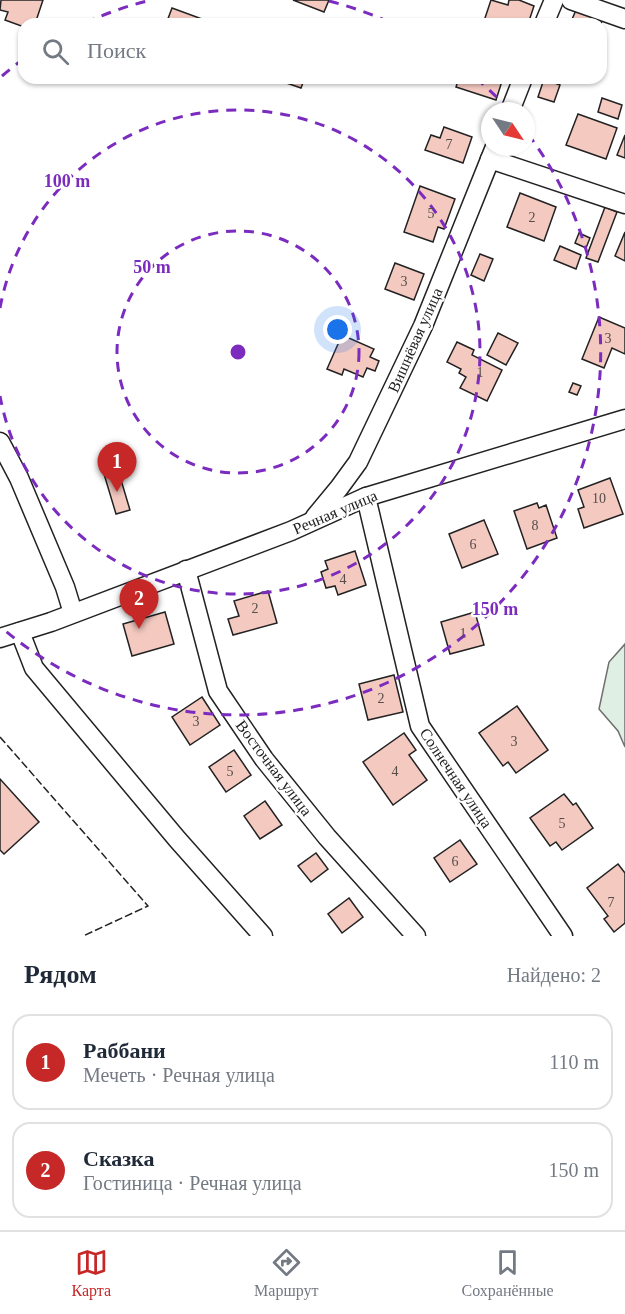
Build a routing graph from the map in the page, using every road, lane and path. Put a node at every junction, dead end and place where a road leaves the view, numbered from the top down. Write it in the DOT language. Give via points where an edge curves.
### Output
graph roads {
  1 [pos="554,0"];
  2 [pos="572,0"];
  3 [pos="546,18"];
  4 [pos="625,19"];
  5 [pos="521,84"];
  6 [pos="514,102"];
  7 [pos="492,156"];
  8 [pos="501,156"];
  9 [pos="625,204"];
  10 [pos="625,419"];
  11 [pos="0,442"];
  12 [pos="366,497"];
  13 [pos="312,521"];
  14 [pos="186,570"];
  15 [pos="73,613"];
  16 [pos="20,632"];
  17 [pos="0,638"];
  18 [pos="262,936"];
  19 [pos="416,936"];
  20 [pos="563,936"];
  1 -- 3 [label="street"];
  2 -- 4 [label="street"];
  5 -- 6 [label="street"];
  7 -- 13 [label="street, Вишнёвая улица" via="423,326 358,462"];
  8 -- 9 [label="street"];
  10 -- 12 [label="street, Речная улица"];
  11 -- 15 [label="street" via="66,587"];
  12 -- 13 [label="street, Речная улица"];
  12 -- 20 [label="street, Солнечная улица" via="420,726"];
  13 -- 14 [label="street, Речная улица"];
  14 -- 15 [label="street, Речная улица"];
  14 -- 19 [label="street, Восточная улица" via="218,691 264,759 327,837"];
  15 -- 16 [label="street, Речная улица"];
  16 -- 17 [label="street, Речная улица"];
  16 -- 18 [label="street" via="34,668"];
}
